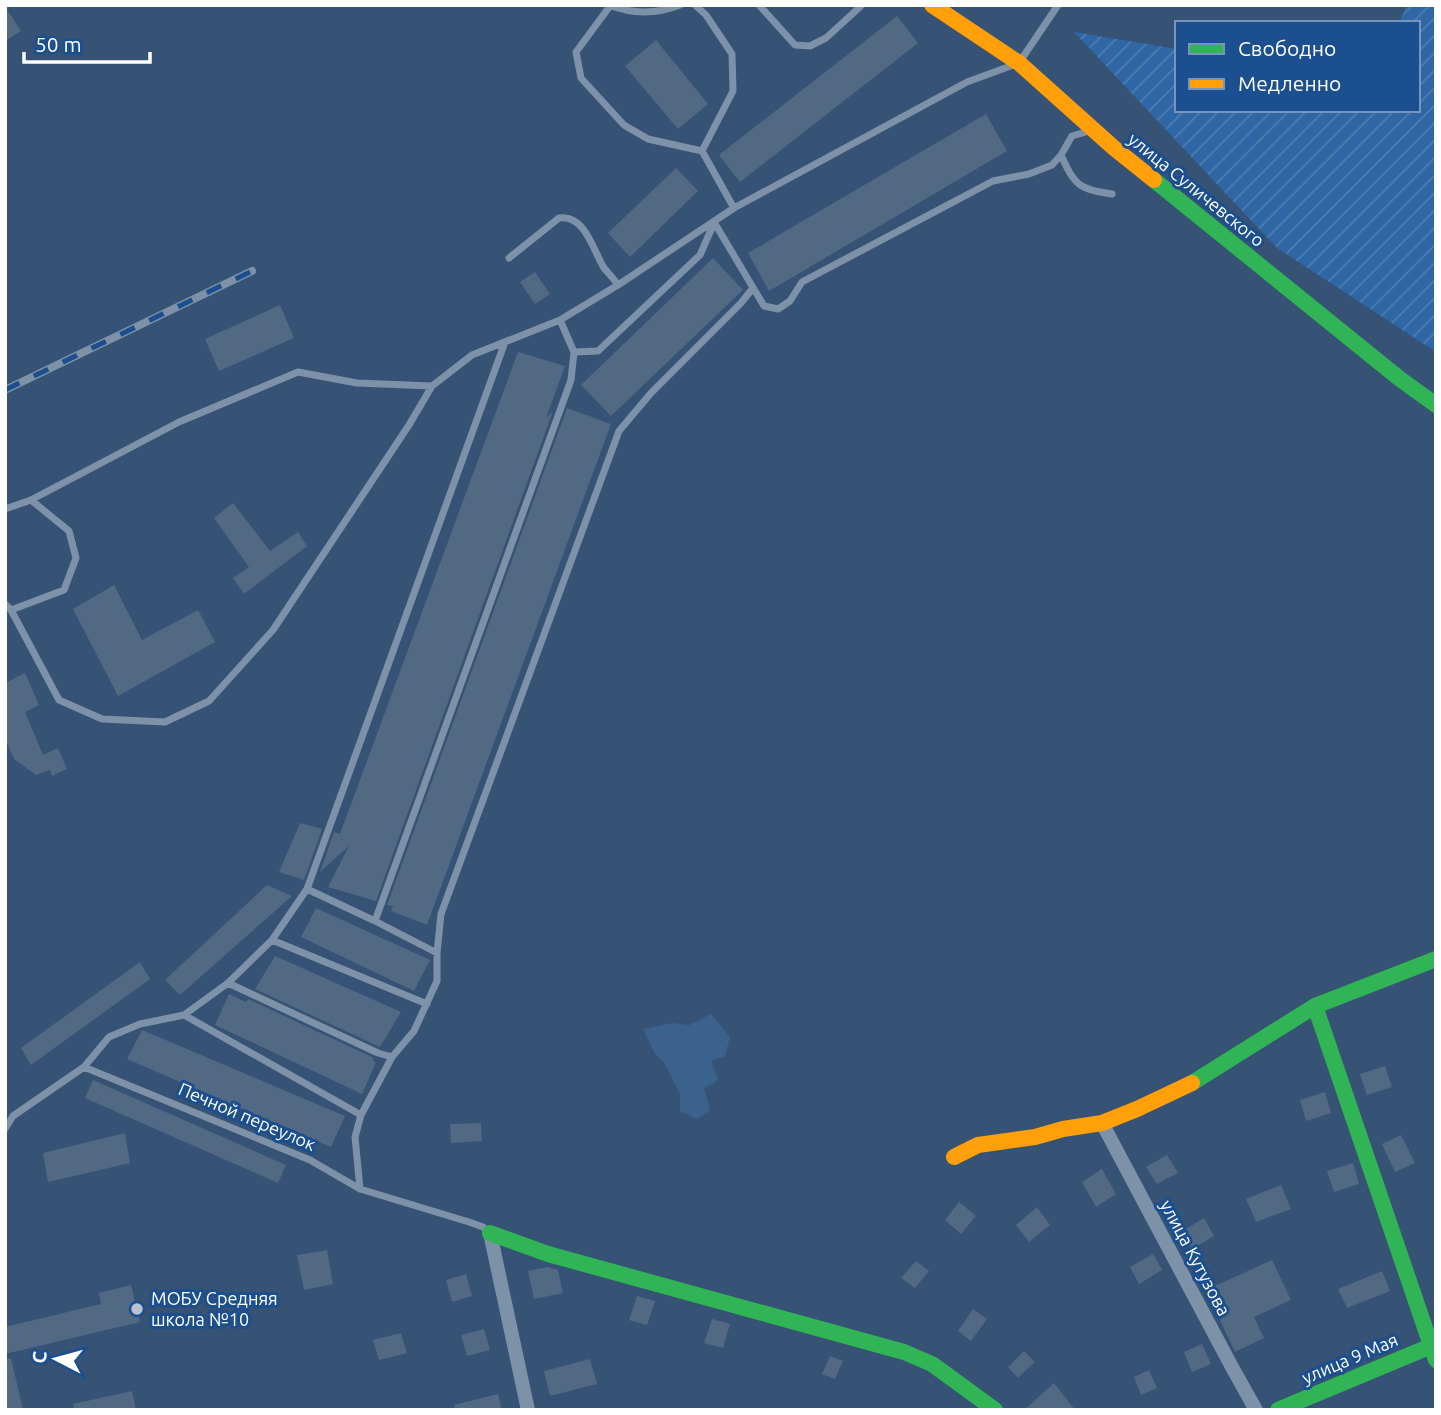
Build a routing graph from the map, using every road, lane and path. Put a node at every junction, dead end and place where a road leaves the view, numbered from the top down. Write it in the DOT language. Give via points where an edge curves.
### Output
graph roads {
  1 [pos="680,5"];
  2 [pos="695,5"];
  3 [pos="759,5"];
  4 [pos="862,5"];
  5 [pos="932,5"];
  6 [pos="1058,5"];
  7 [pos="609,6"];
  8 [pos="1019,63"];
  9 [pos="1094,129"];
  10 [pos="702,150"];
  11 [pos="1061,155"];
  12 [pos="1112,194"];
  13 [pos="734,208"];
  14 [pos="714,222"];
  15 [pos="509,258"];
  16 [pos="618,285"];
  17 [pos="753,288"];
  18 [pos="560,320"];
  19 [pos="506,341"];
  20 [pos="574,352"];
  21 [pos="432,386"];
  22 [pos="1436,405"];
  23 [pos="31,500"];
  24 [pos="5,509"];
  25 [pos="8,607"];
  26 [pos="307,889"];
  27 [pos="375,921"];
  28 [pos="272,940"];
  29 [pos="437,953"];
  30 [pos="1436,959"];
  31 [pos="228,983"];
  32 [pos="427,1004"];
  33 [pos="1315,1006"];
  34 [pos="184,1015"];
  35 [pos="392,1057"];
  36 [pos="84,1067"];
  37 [pos="361,1115"];
  38 [pos="1102,1123"];
  39 [pos="5,1129"];
  40 [pos="954,1157"];
  41 [pos="360,1189"];
  42 [pos="490,1233"];
  43 [pos="1434,1350"];
  44 [pos="528,1410"];
  45 [pos="995,1410"];
  46 [pos="1256,1410"];
  47 [pos="1278,1410"];
  1 -- 7 [label="lane" via="639,13"];
  2 -- 10 [label="lane" via="732,54 733,92"];
  3 -- 4 [label="lane" via="795,45 810,46 826,38"];
  5 -- 8 [label="street, улица Суличевского"];
  6 -- 8 [label="lane"];
  7 -- 10 [label="lane" via="576,52 581,78 624,125 648,139"];
  8 -- 9 [label="street, улица Суличевского"];
  8 -- 13 [label="lane" via="967,82"];
  9 -- 11 [label="lane" via="1072,136"];
  9 -- 22 [label="street, улица Суличевского"];
  10 -- 13 [label="lane"];
  11 -- 12 [label="lane" via="1071,176 1087,190"];
  11 -- 17 [label="lane" via="1040,170 993,181 802,282 790,301 778,309 764,306"];
  13 -- 14 [label="lane"];
  14 -- 16 [label="lane"];
  14 -- 17 [label="lane"];
  14 -- 20 [label="lane" via="700,255 598,351"];
  15 -- 16 [label="lane" via="566,217 582,227"];
  16 -- 18 [label="lane"];
  17 -- 29 [label="lane" via="619,431 441,914"];
  18 -- 19 [label="lane"];
  18 -- 20 [label="lane"];
  19 -- 21 [label="lane" via="472,355"];
  19 -- 26 [label="lane"];
  20 -- 27 [label="lane" via="571,380"];
  21 -- 23 [label="lane" via="357,383 298,372 179,422"];
  21 -- 25 [label="lane" via="273,630 209,701 165,722 102,719 70,705 60,700"];
  23 -- 24 [label="lane"];
  23 -- 25 [label="lane" via="69,531 76,558 64,590"];
  26 -- 27 [label="lane"];
  26 -- 28 [label="lane"];
  27 -- 29 [label="lane"];
  28 -- 31 [label="lane"];
  28 -- 32 [label="lane"];
  29 -- 32 [label="lane" via="437,981"];
  30 -- 33 [label="street"];
  31 -- 34 [label="lane"];
  31 -- 35 [label="lane"];
  32 -- 35 [label="lane" via="414,1031"];
  33 -- 38 [label="street" via="1190,1084"];
  33 -- 43 [label="street"];
  34 -- 36 [label="lane" via="108,1037"];
  34 -- 37 [label="lane"];
  35 -- 37 [label="lane"];
  36 -- 39 [label="lane" via="13,1116"];
  36 -- 41 [label="lane, Печной переулок" via="310,1160"];
  37 -- 41 [label="lane" via="355,1137"];
  38 -- 40 [label="street" via="978,1145"];
  38 -- 46 [label="street, улица Кутузова"];
  41 -- 42 [label="lane, Печной переулок" via="469,1222"];
  42 -- 44 [label="street"];
  42 -- 45 [label="street" via="548,1254 904,1352 932,1364"];
  43 -- 47 [label="street, улица 9 Мая"];
}
